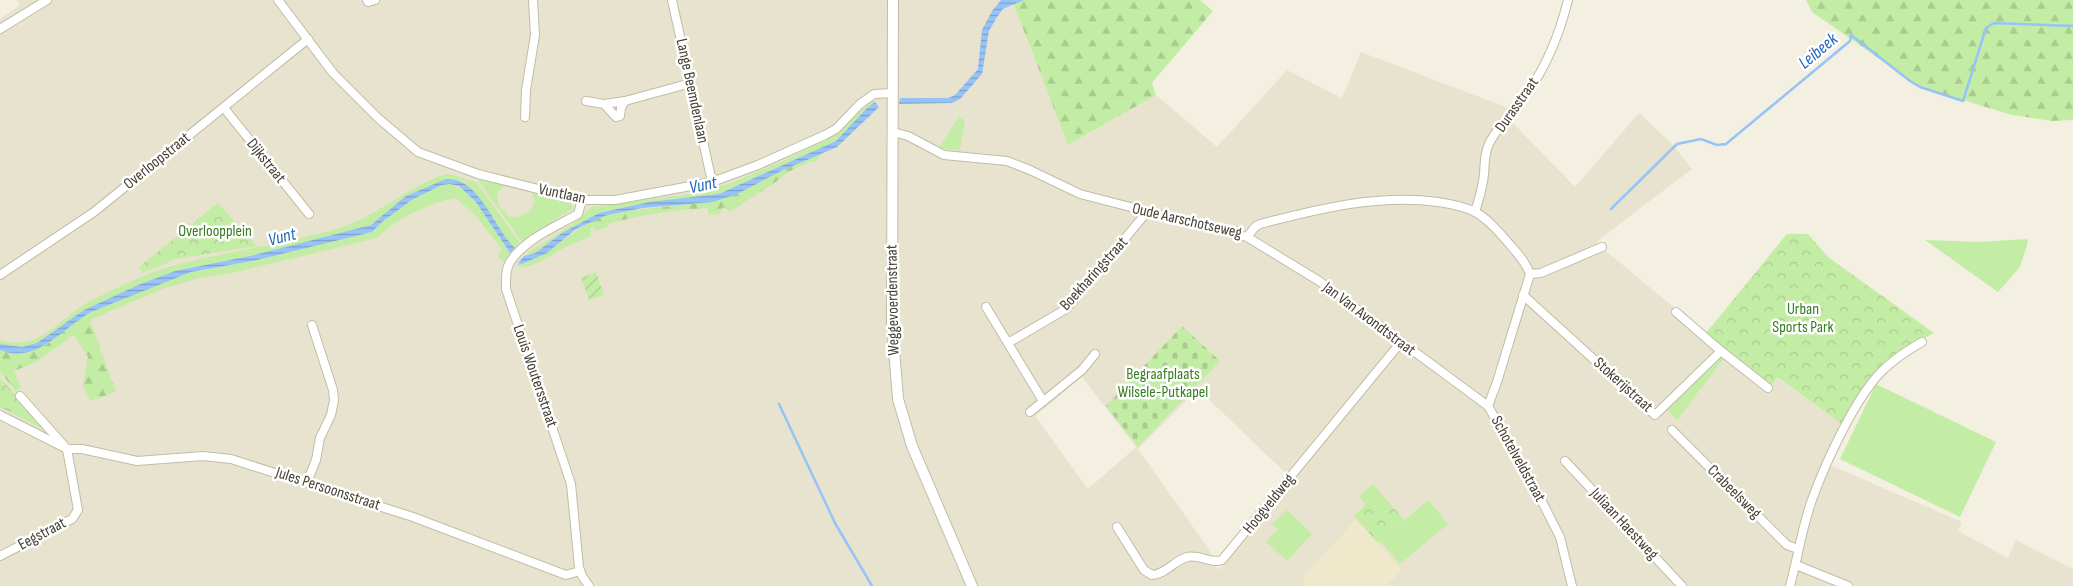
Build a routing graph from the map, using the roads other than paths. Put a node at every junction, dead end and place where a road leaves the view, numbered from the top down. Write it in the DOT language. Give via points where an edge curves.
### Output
graph roads {
  1 [pos="47,0"];
  2 [pos="278,0"];
  3 [pos="368,0"];
  4 [pos="375,0"];
  5 [pos="534,0"];
  6 [pos="672,0"];
  7 [pos="893,0"];
  8 [pos="1568,0"];
  9 [pos="0,29"];
  10 [pos="308,39"];
  11 [pos="691,83"];
  12 [pos="893,99"];
  13 [pos="586,101"];
  14 [pos="625,101"];
  15 [pos="604,104"];
  16 [pos="224,108"];
  17 [pos="525,117"];
  18 [pos="893,132"];
  19 [pos="712,182"];
  20 [pos="582,200"];
  21 [pos="1147,212"];
  22 [pos="1475,212"];
  23 [pos="309,214"];
  24 [pos="1247,237"];
  25 [pos="1602,247"];
  26 [pos="1530,274"];
  27 [pos="0,275"];
  28 [pos="1523,295"];
  29 [pos="986,307"];
  30 [pos="1676,312"];
  31 [pos="312,325"];
  32 [pos="1401,342"];
  33 [pos="1922,342"];
  34 [pos="1008,344"];
  35 [pos="1721,351"];
  36 [pos="1095,354"];
  37 [pos="1768,388"];
  38 [pos="20,396"];
  39 [pos="1043,402"];
  40 [pos="1488,406"];
  41 [pos="1030,412"];
  42 [pos="0,415"];
  43 [pos="1672,430"];
  44 [pos="67,449"];
  45 [pos="1565,461"];
  46 [pos="306,482"];
  47 [pos="1117,527"];
  48 [pos="1798,549"];
  49 [pos="0,556"];
  50 [pos="1796,565"];
  51 [pos="580,571"];
  52 [pos="589,586"];
  53 [pos="972,586"];
  54 [pos="1572,586"];
  55 [pos="1682,586"];
  56 [pos="1790,586"];
  57 [pos="1848,586"];
  1 -- 9 [label="street"];
  2 -- 10 [label="street, Vuntlaan"];
  3 -- 4 [label="street"];
  5 -- 17 [label="street" via="535,35"];
  6 -- 11 [label="street, Lange Beemdenlaan"];
  7 -- 12 [label="street, Weggevoerdenstraat"];
  8 -- 22 [label="street, Durasstraat" via="1551,51 1529,91 1489,143"];
  10 -- 16 [label="street, Overloopstraat"];
  10 -- 20 [label="street, Vuntlaan" via="333,73 418,152 478,174"];
  11 -- 14 [label="street"];
  11 -- 19 [label="street, Lange Beemdenlaan"];
  12 -- 18 [label="street, Weggevoerdenstraat"];
  12 -- 19 [label="street, Vuntlaan" via="874,94 825,135"];
  13 -- 15 [label="street"];
  14 -- 15 [label="street"];
  14 -- 15 [label="street" via="620,116 616,117"];
  16 -- 23 [label="street, Dijkstraat"];
  16 -- 27 [label="street, Overloopstraat" via="94,212"];
  18 -- 21 [label="street, Oude Aarschotseweg" via="908,136 944,156 1007,161 1080,194"];
  18 -- 53 [label="street, Weggevoerdenstraat" via="892,324 898,399 909,438"];
  19 -- 20 [label="street, Vuntlaan" via="616,200"];
  20 -- 51 [label="street, Louis Woutersstraat" via="578,214 522,248 506,273 506,289 571,484"];
  21 -- 24 [label="street, Oude Aarschotseweg"];
  21 -- 34 [label="street, Boekharingstraat" via="1066,309"];
  22 -- 24 [label="street, Oude Aarschotseweg" via="1446,203 1388,199 1325,208 1260,224"];
  22 -- 26 [label="street, Oude Aarschotseweg" via="1500,233 1527,264"];
  24 -- 32 [label="street, Jan Van Avondtstraat" via="1319,281"];
  25 -- 26 [label="street" via="1541,273"];
  26 -- 28 [label="street, Schotelveldstraat"];
  28 -- 35 [label="street, Stokerijstraat" via="1655,415"];
  28 -- 40 [label="street, Schotelveldstraat"];
  29 -- 34 [label="street"];
  30 -- 35 [label="street"];
  31 -- 46 [label="street" via="334,400"];
  32 -- 40 [label="street, Jan Van Avondtstraat"];
  32 -- 47 [label="street, Hoogveldweg" via="1222,560 1186,557 1152,575 1144,570"];
  33 -- 48 [label="street" via="1880,372 1851,416 1812,498"];
  34 -- 39 [label="street"];
  35 -- 37 [label="street"];
  36 -- 39 [label="street" via="1082,370"];
  38 -- 44 [label="street"];
  39 -- 41 [label="street"];
  40 -- 54 [label="street, Schotelveldstraat" via="1560,537"];
  42 -- 44 [label="street, Jules Persoonsstraat"];
  43 -- 48 [label="street, Crabeelsweg" via="1787,545"];
  44 -- 46 [label="street, Jules Persoonsstraat" via="82,449 137,461 215,456"];
  44 -- 49 [label="street, Eegstraat" via="76,515"];
  45 -- 55 [label="street, Juliaan Haestweg"];
  46 -- 51 [label="street, Jules Persoonsstraat" via="413,517 566,575"];
  48 -- 50 [label="street"];
  50 -- 56 [label="street"];
  50 -- 57 [label="street"];
  51 -- 52 [label="street, Louis Woutersstraat"];
}
